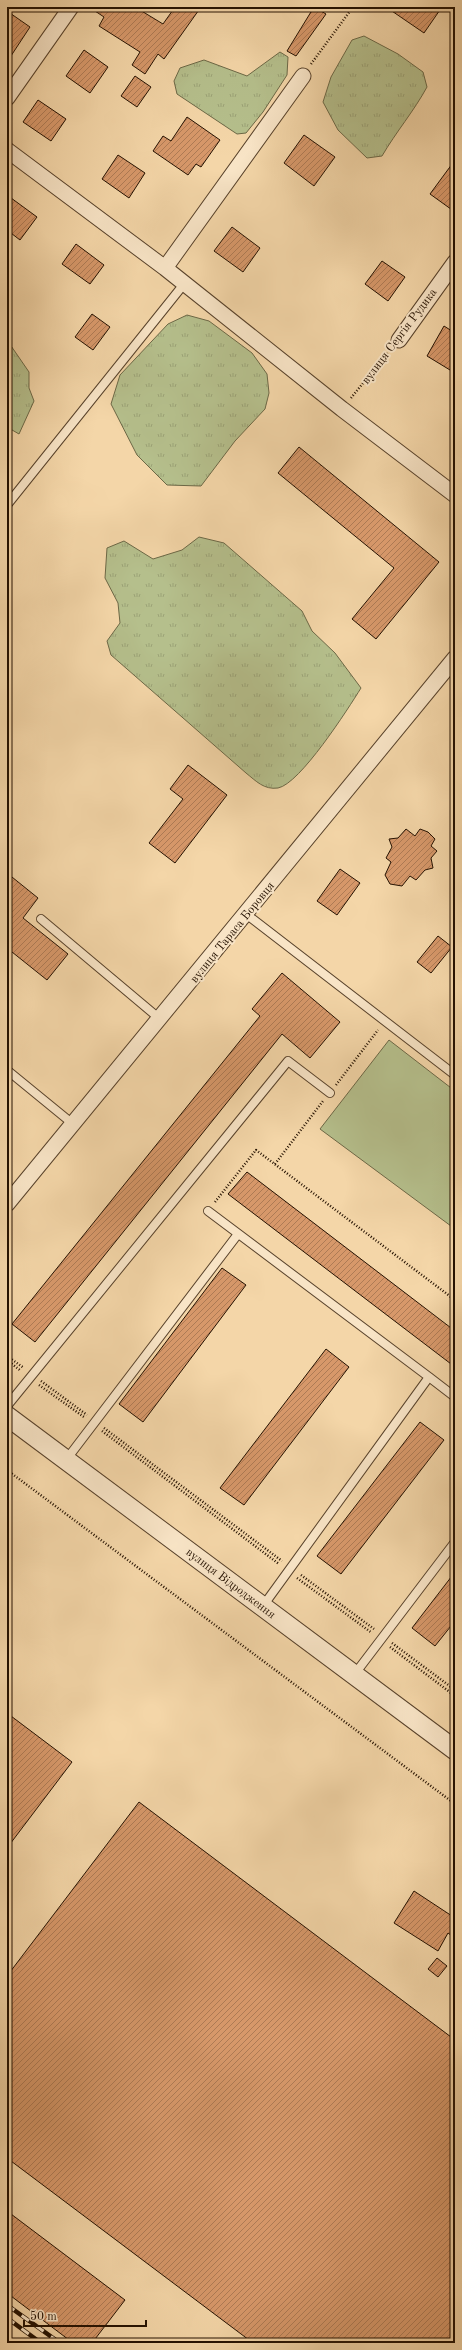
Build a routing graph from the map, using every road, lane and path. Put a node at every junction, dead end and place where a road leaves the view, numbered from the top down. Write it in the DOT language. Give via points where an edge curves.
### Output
graph roads {
  1 [pos="71,7"];
  2 [pos="353,7"];
  3 [pos="303,76"];
  4 [pos="7,98"];
  5 [pos="7,150"];
  6 [pos="455,262"];
  7 [pos="165,268"];
  8 [pos="184,284"];
  9 [pos="399,340"];
  10 [pos="342,409"];
  11 [pos="455,495"];
  12 [pos="7,505"];
  13 [pos="455,658"];
  14 [pos="246,914"];
  15 [pos="41,919"];
  16 [pos="160,1019"];
  17 [pos="7,1070"];
  18 [pos="455,1075"];
  19 [pos="330,1093"];
  20 [pos="73,1124"];
  21 [pos="7,1204"];
  22 [pos="208,1211"];
  23 [pos="238,1234"];
  24 [pos="455,1300"];
  25 [pos="7,1356"];
  26 [pos="7,1360"];
  27 [pos="31,1376"];
  28 [pos="429,1378"];
  29 [pos="455,1397"];
  30 [pos="7,1406"];
  31 [pos="7,1416"];
  32 [pos="94,1423"];
  33 [pos="66,1460"];
  34 [pos="7,1470"];
  35 [pos="455,1542"];
  36 [pos="289,1569"];
  37 [pos="263,1606"];
  38 [pos="382,1638"];
  39 [pos="354,1675"];
  40 [pos="455,1690"];
  41 [pos="455,1696"];
  42 [pos="455,1750"];
  43 [pos="455,1804"];
  1 -- 4 [label="street"];
  2 -- 3 [label="path"];
  3 -- 7 [label="street"];
  5 -- 7 [label="street"];
  6 -- 9 [label="street, вулиця Сергія Рудика"];
  7 -- 8 [label="street"];
  8 -- 10 [label="street"];
  8 -- 12 [label="lane"];
  9 -- 10 [label="path, вулиця Сергія Рудика"];
  10 -- 11 [label="street"];
  13 -- 14 [label="street, вулиця Тараса Боровця"];
  14 -- 16 [label="street, вулиця Тараса Боровця"];
  14 -- 18 [label="lane"];
  15 -- 16 [label="lane"];
  16 -- 20 [label="street, вулиця Тараса Боровця"];
  17 -- 20 [label="lane"];
  19 -- 27 [label="lane" via="288,1061"];
  20 -- 21 [label="street, вулиця Тараса Боровця"];
  22 -- 23 [label="lane"];
  22 -- 24 [label="path" via="256,1150"];
  23 -- 28 [label="lane"];
  23 -- 32 [label="lane"];
  25 -- 27 [label="path"];
  26 -- 27 [label="path"];
  27 -- 30 [label="lane"];
  27 -- 32 [label="path"];
  28 -- 29 [label="lane"];
  28 -- 36 [label="lane"];
  31 -- 33 [label="street, вулиця Відродження"];
  32 -- 33 [label="lane"];
  32 -- 36 [label="path"];
  33 -- 37 [label="street, вулиця Відродження"];
  34 -- 43 [label="path"];
  35 -- 38 [label="lane"];
  36 -- 37 [label="lane"];
  36 -- 38 [label="path"];
  37 -- 39 [label="street, вулиця Відродження"];
  38 -- 39 [label="lane"];
  38 -- 40 [label="path"];
  38 -- 41 [label="path"];
  39 -- 42 [label="street, вулиця Відродження"];
}
